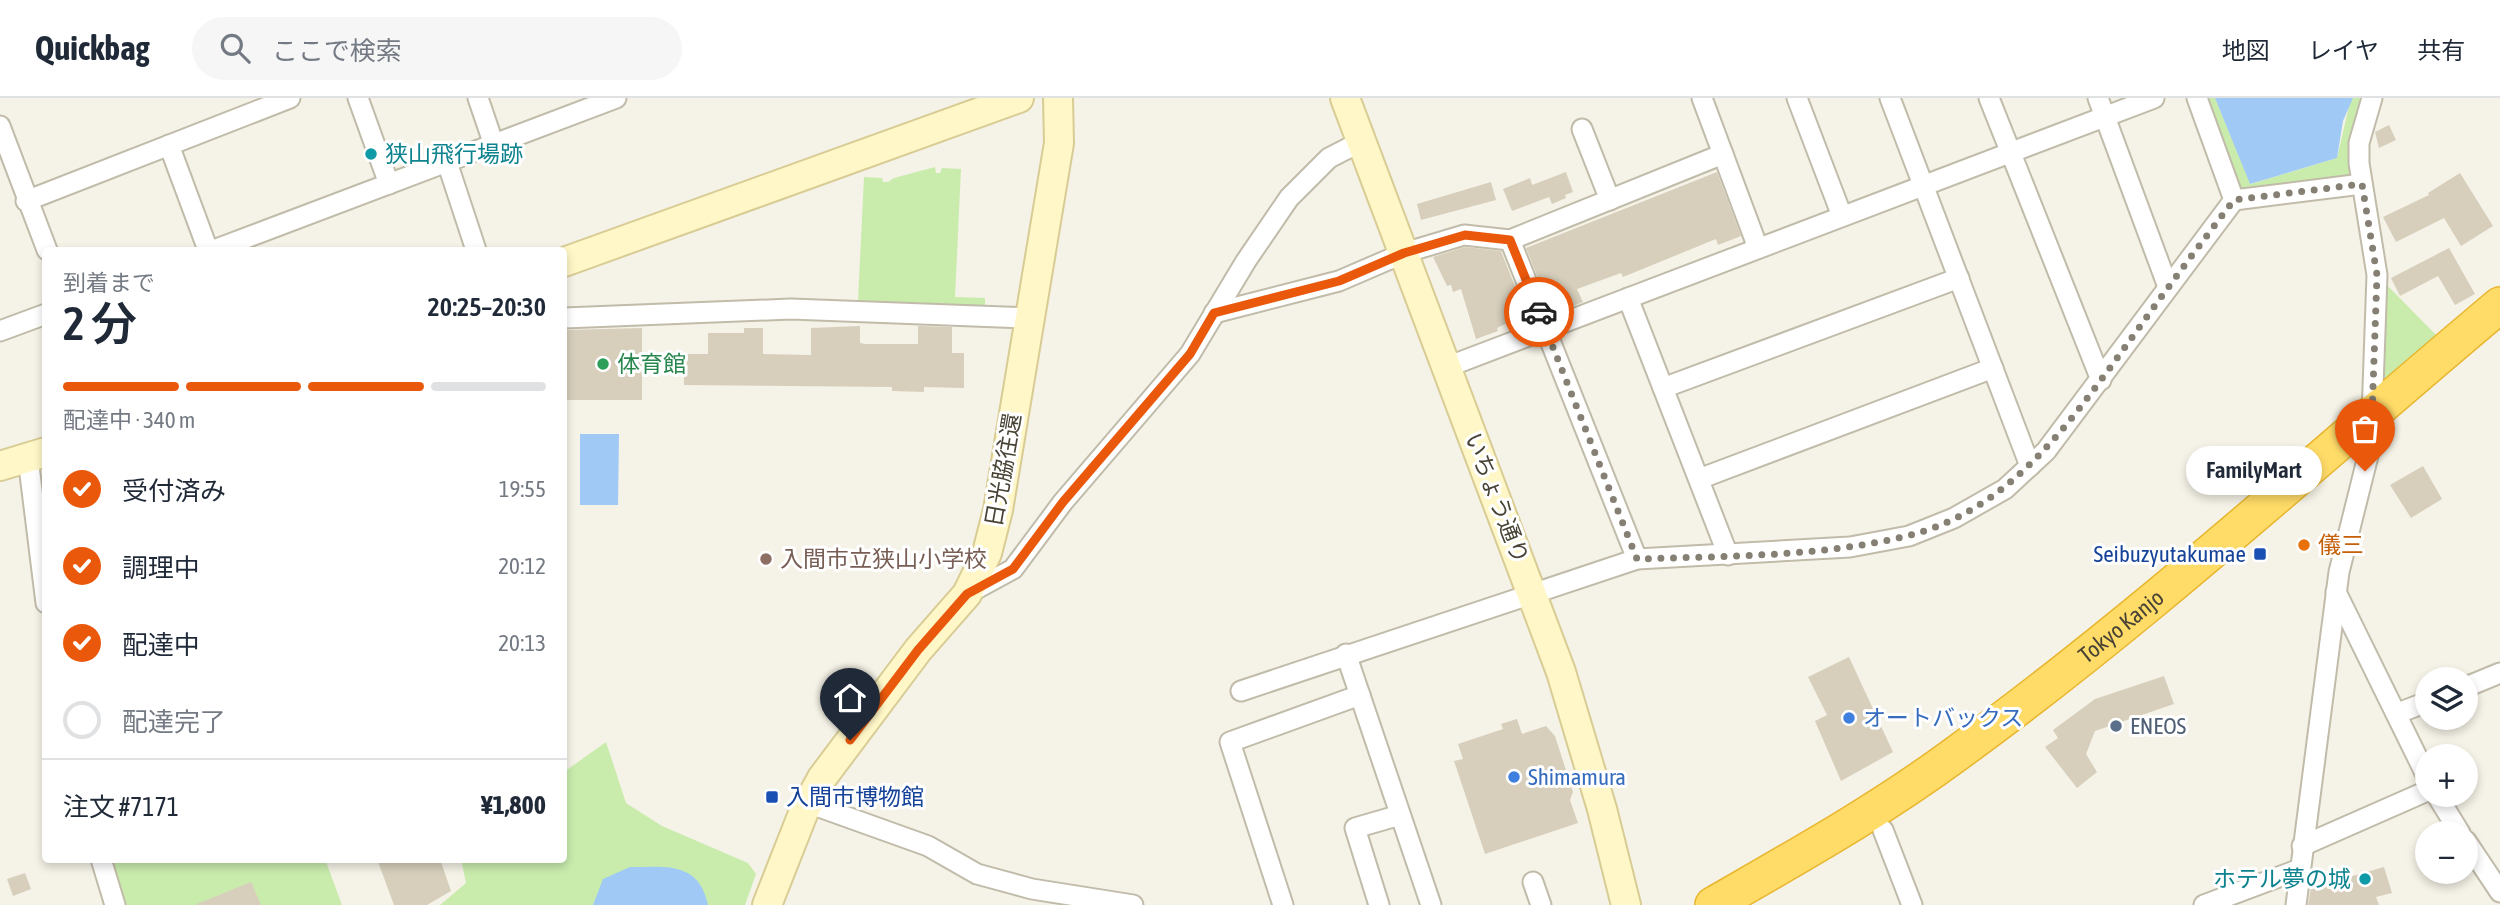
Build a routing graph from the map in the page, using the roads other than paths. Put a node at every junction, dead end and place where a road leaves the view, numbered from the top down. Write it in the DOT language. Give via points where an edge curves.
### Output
graph roads {
  1 [pos="290,98"];
  2 [pos="358,98"];
  3 [pos="478,98"];
  4 [pos="616,98"];
  5 [pos="1019,98"];
  6 [pos="1058,98"];
  7 [pos="1345,98"];
  8 [pos="1702,98"];
  9 [pos="1797,98"];
  10 [pos="1890,98"];
  11 [pos="1989,98"];
  12 [pos="2154,98"];
  13 [pos="2197,98"];
  14 [pos="2372,98"];
  15 [pos="983,104"];
  16 [pos="2101,107"];
  17 [pos="0,126"];
  18 [pos="1582,129"];
  19 [pos="1362,141"];
  20 [pos="169,145"];
  21 [pos="494,145"];
  22 [pos="2010,151"];
  23 [pos="1723,155"];
  24 [pos="447,162"];
  25 [pos="389,184"];
  26 [pos="2362,184"];
  27 [pos="1923,185"];
  28 [pos="1610,200"];
  29 [pos="2234,200"];
  30 [pos="26,201"];
  31 [pos="1842,216"];
  32 [pos="1510,240"];
  33 [pos="46,247"];
  34 [pos="207,247"];
  35 [pos="222,247"];
  36 [pos="475,247"];
  37 [pos="1758,248"];
  38 [pos="1404,253"];
  39 [pos="567,261"];
  40 [pos="1959,278"];
  41 [pos="2168,287"];
  42 [pos="1628,298"];
  43 [pos="2500,305"];
  44 [pos="1214,313"];
  45 [pos="42,315"];
  46 [pos="567,318"];
  47 [pos="1028,318"];
  48 [pos="1546,328"];
  49 [pos="0,331"];
  50 [pos="2500,336"];
  51 [pos="1447,367"];
  52 [pos="1993,368"];
  53 [pos="2101,380"];
  54 [pos="1663,388"];
  55 [pos="2371,428"];
  56 [pos="37,455"];
  57 [pos="0,466"];
  58 [pos="2030,466"];
  59 [pos="1699,479"];
  60 [pos="42,537"];
  61 [pos="1728,555"];
  62 [pos="1637,559"];
  63 [pos="1532,592"];
  64 [pos="2336,592"];
  65 [pos="967,594"];
  66 [pos="1346,654"];
  67 [pos="2500,673"];
  68 [pos="2478,682"];
  69 [pos="1241,691"];
  70 [pos="1360,695"];
  71 [pos="2415,707"];
  72 [pos="2398,713"];
  73 [pos="2415,751"];
  74 [pos="2415,796"];
  75 [pos="808,803"];
  76 [pos="1400,815"];
  77 [pos="1883,830"];
  78 [pos="2302,846"];
  79 [pos="2478,859"];
  80 [pos="102,863"];
  81 [pos="2300,869"];
  82 [pos="1533,882"];
  83 [pos="2500,892"];
  84 [pos="115,905"];
  85 [pos="767,905"];
  86 [pos="1133,905"];
  87 [pos="1283,905"];
  88 [pos="1379,905"];
  89 [pos="1431,905"];
  90 [pos="1541,905"];
  91 [pos="1626,905"];
  92 [pos="1713,905"];
  93 [pos="1759,905"];
  94 [pos="1912,905"];
  95 [pos="2204,905"];
  96 [pos="2296,905"];
  1 -- 20 [label="street"];
  2 -- 25 [label="street"];
  3 -- 21 [label="street"];
  4 -- 21 [label="street"];
  5 -- 15 [label="street"];
  6 -- 47 [label="street, 日光脇往還" via="1059,144"];
  7 -- 19 [label="street, いちょう通り"];
  8 -- 23 [label="street"];
  9 -- 31 [label="street"];
  10 -- 27 [label="street"];
  11 -- 22 [label="street"];
  12 -- 16 [label="street"];
  13 -- 29 [label="street"];
  14 -- 26 [label="street" via="2360,142"];
  15 -- 39 [label="street"];
  16 -- 22 [label="street"];
  16 -- 41 [label="street"];
  17 -- 30 [label="street"];
  18 -- 28 [label="street"];
  19 -- 38 [label="street, いちょう通り"];
  19 -- 44 [label="street" via="1329,158 1289,198"];
  20 -- 30 [label="street"];
  20 -- 34 [label="street"];
  21 -- 24 [label="street"];
  22 -- 27 [label="street"];
  22 -- 53 [label="street"];
  23 -- 28 [label="street"];
  23 -- 37 [label="street"];
  24 -- 25 [label="street"];
  24 -- 36 [label="street"];
  25 -- 35 [label="street"];
  26 -- 29 [label="street"];
  26 -- 55 [label="street" via="2377,275"];
  27 -- 31 [label="street"];
  27 -- 40 [label="street"];
  28 -- 32 [label="street"];
  29 -- 41 [label="street"];
  30 -- 33 [label="street"];
  31 -- 37 [label="street"];
  32 -- 38 [label="street" via="1465,235"];
  32 -- 48 [label="street"];
  37 -- 42 [label="street"];
  38 -- 44 [label="street" via="1339,281"];
  38 -- 51 [label="street, いちょう通り"];
  40 -- 52 [label="street"];
  40 -- 54 [label="street"];
  41 -- 53 [label="street"];
  42 -- 48 [label="street"];
  42 -- 54 [label="street"];
  43 -- 55 [label="highway, Tokyo Kanjo"];
  44 -- 65 [label="street" via="1190,354 1063,502 1013,569"];
  45 -- 49 [label="street"];
  46 -- 47 [label="street" via="791,309"];
  47 -- 65 [label="street, 日光脇往還" via="998,510 980,571"];
  48 -- 51 [label="street"];
  48 -- 62 [label="street"];
  50 -- 55 [label="highway, Tokyo Kanjo"];
  51 -- 63 [label="street, いちょう通り"];
  52 -- 58 [label="street"];
  52 -- 59 [label="street"];
  53 -- 58 [label="street"];
  54 -- 59 [label="street"];
  55 -- 64 [label="street"];
  55 -- 77 [label="highway, Tokyo Kanjo" via="2099,673"];
  55 -- 92 [label="highway, Tokyo Kanjo" via="1955,755 1858,821"];
  56 -- 57 [label="street"];
  56 -- 60 [label="street"];
  58 -- 61 [label="street" via="2005,489 1954,518 1909,536 1850,547"];
  59 -- 61 [label="street"];
  61 -- 62 [label="street"];
  62 -- 63 [label="street"];
  63 -- 66 [label="street"];
  63 -- 91 [label="street, いちょう通り" via="1584,744"];
  64 -- 72 [label="street"];
  64 -- 78 [label="street"];
  65 -- 75 [label="street, 日光脇往還" via="854,734"];
  66 -- 69 [label="street"];
  66 -- 70 [label="street"];
  67 -- 68 [label="street"];
  70 -- 76 [label="street"];
  70 -- 87 [label="street" via="1230,742"];
  71 -- 72 [label="street"];
  72 -- 73 [label="street"];
  74 -- 78 [label="street"];
  75 -- 85 [label="street, 日光脇往還"];
  75 -- 86 [label="street" via="928,846 977,874 1032,890"];
  76 -- 88 [label="street" via="1355,828"];
  76 -- 89 [label="street"];
  77 -- 93 [label="highway, Tokyo Kanjo"];
  77 -- 94 [label="street"];
  78 -- 81 [label="street"];
  79 -- 83 [label="street"];
  80 -- 84 [label="street"];
  81 -- 95 [label="street"];
  81 -- 96 [label="street"];
  82 -- 90 [label="street"];
}
